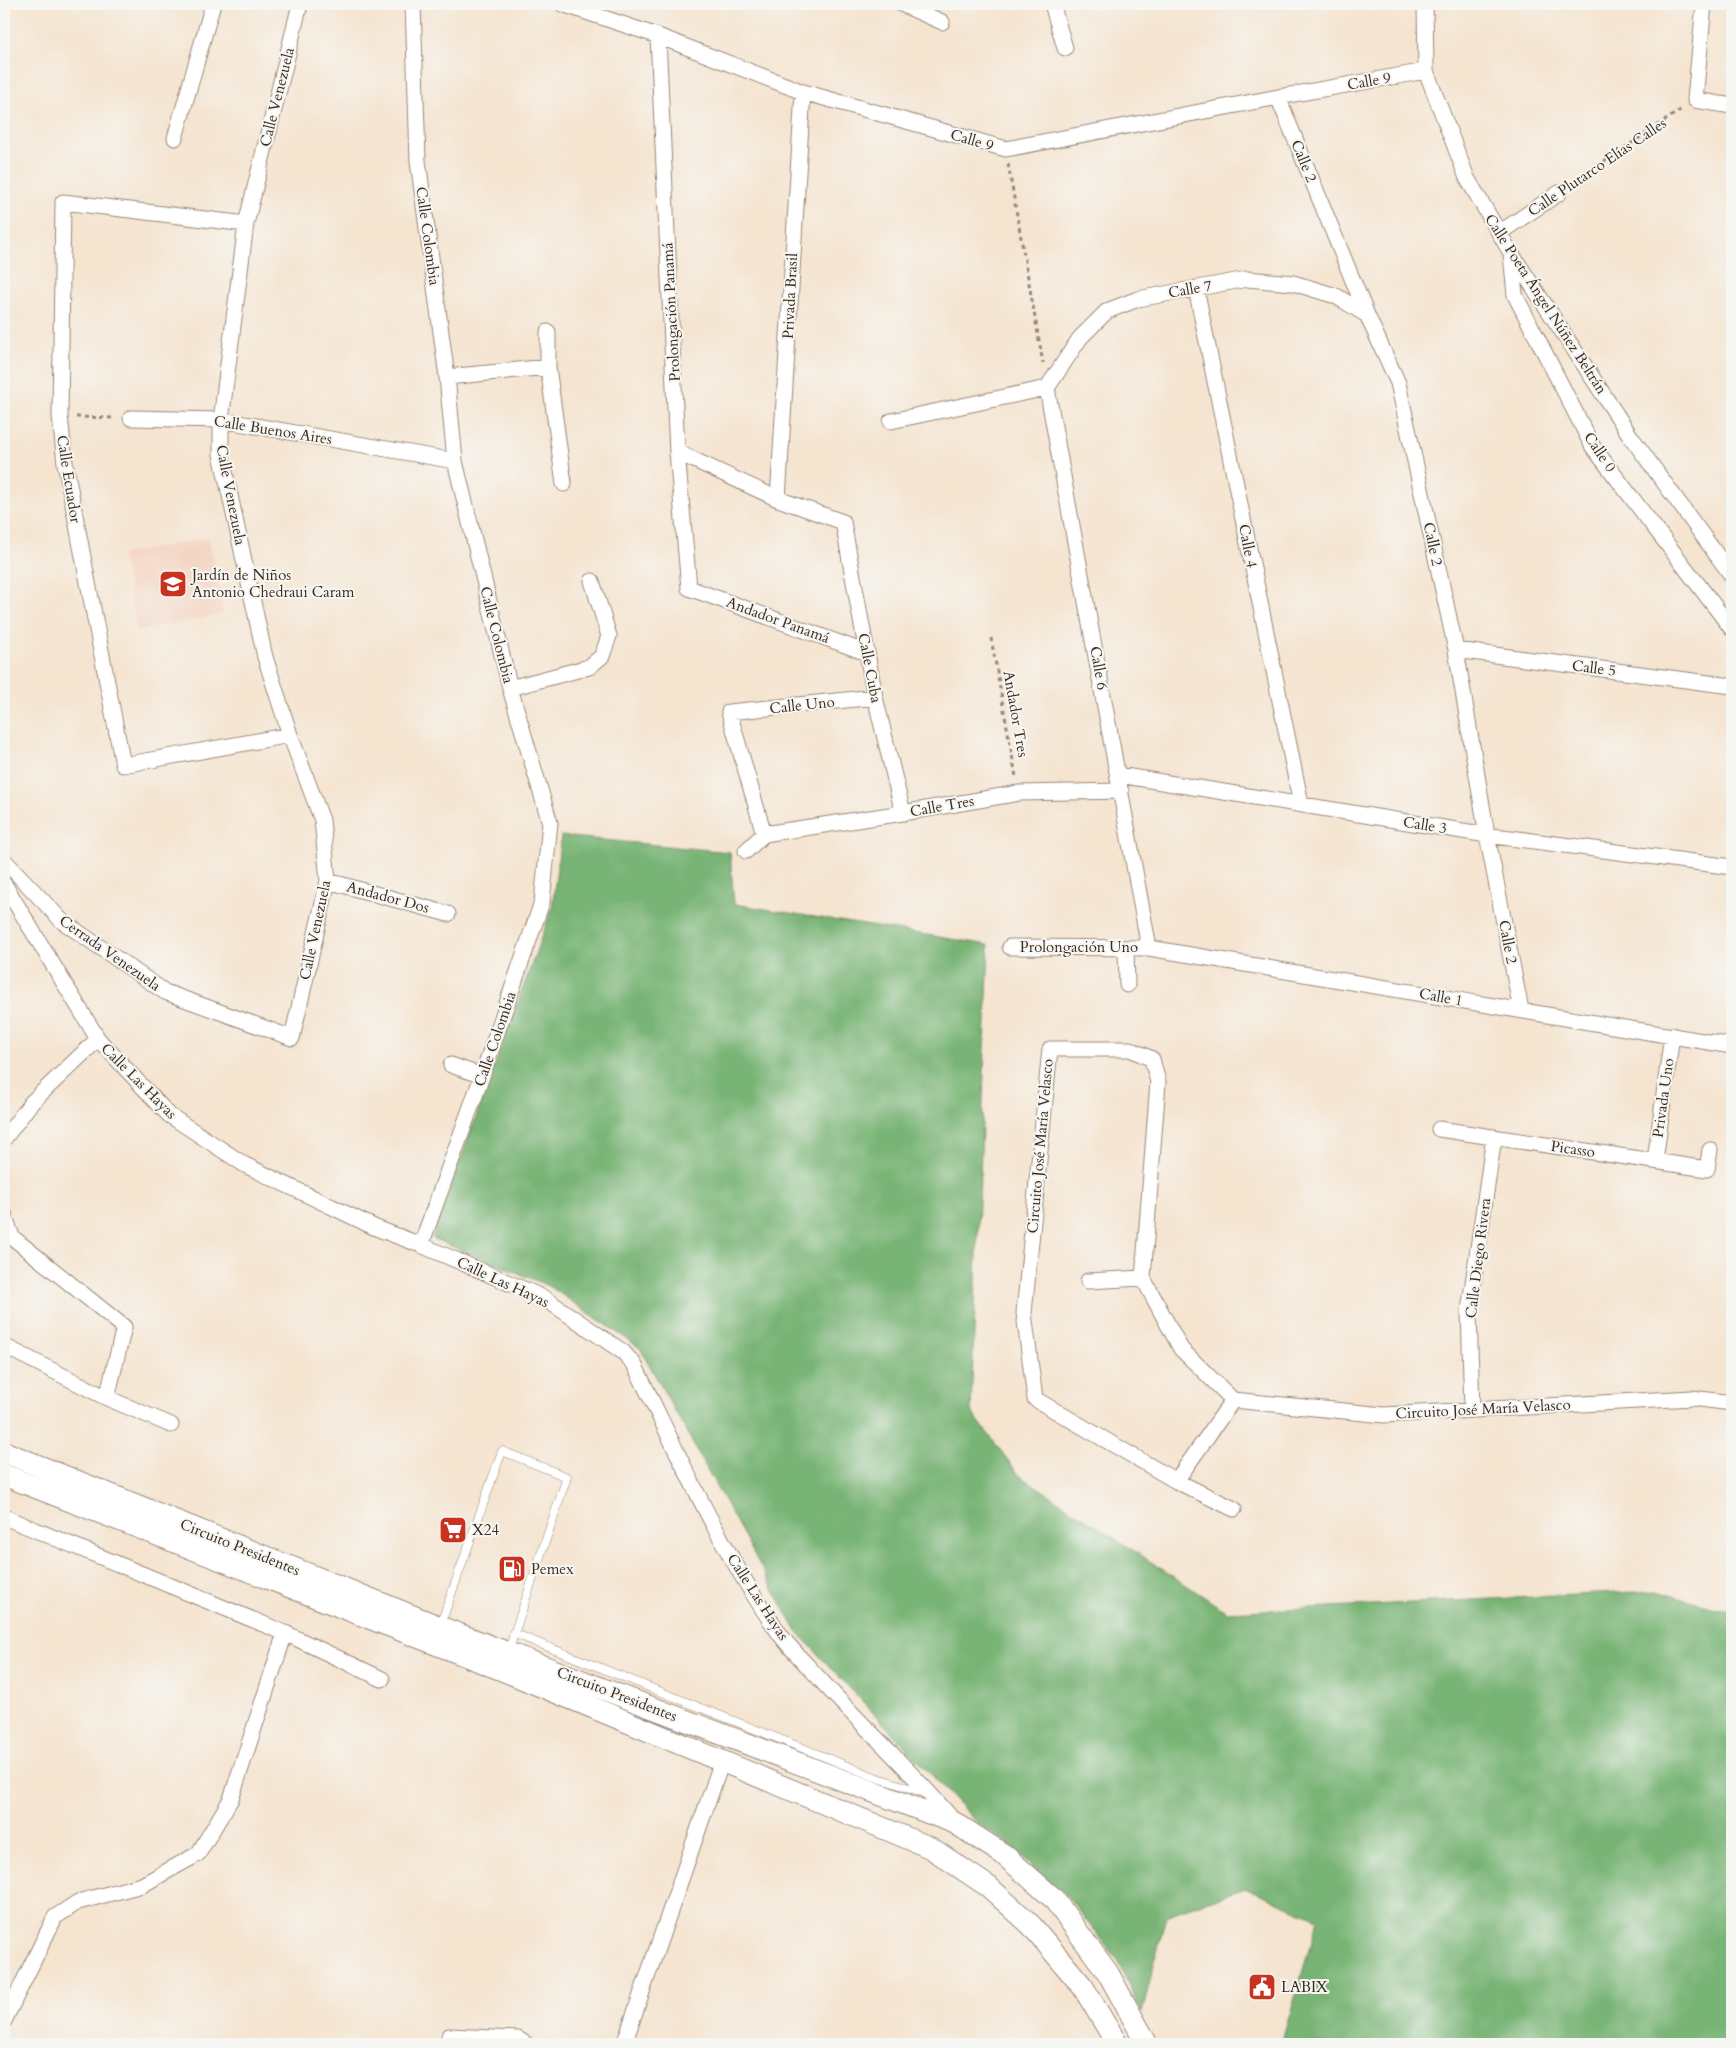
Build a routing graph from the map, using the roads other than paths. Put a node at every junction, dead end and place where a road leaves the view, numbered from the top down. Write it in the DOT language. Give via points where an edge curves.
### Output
graph roads {
  1 [pos="213,4"];
  2 [pos="300,4"];
  3 [pos="413,4"];
  4 [pos="562,4"];
  5 [pos="901,4"];
  6 [pos="1052,4"];
  7 [pos="1425,4"];
  8 [pos="1704,4"];
  9 [pos="942,22"];
  10 [pos="658,36"];
  11 [pos="1065,48"];
  12 [pos="1426,70"];
  13 [pos="803,92"];
  14 [pos="1278,97"];
  15 [pos="1732,106"];
  16 [pos="175,138"];
  17 [pos="1559,192"];
  18 [pos="246,224"];
  19 [pos="1500,233"];
  20 [pos="1511,253"];
  21 [pos="1196,288"];
  22 [pos="1367,315"];
  23 [pos="548,332"];
  24 [pos="548,367"];
  25 [pos="447,377"];
  26 [pos="1047,388"];
  27 [pos="131,418"];
  28 [pos="221,420"];
  29 [pos="891,421"];
  30 [pos="677,452"];
  31 [pos="455,461"];
  32 [pos="564,484"];
  33 [pos="778,499"];
  34 [pos="1732,576"];
  35 [pos="592,581"];
  36 [pos="689,588"];
  37 [pos="1732,629"];
  38 [pos="1456,650"];
  39 [pos="867,653"];
  40 [pos="1732,686"];
  41 [pos="510,688"];
  42 [pos="875,697"];
  43 [pos="290,734"];
  44 [pos="1118,775"];
  45 [pos="1122,791"];
  46 [pos="1301,804"];
  47 [pos="903,813"];
  48 [pos="764,834"];
  49 [pos="1487,835"];
  50 [pos="746,851"];
  51 [pos="4,860"];
  52 [pos="1732,867"];
  53 [pos="328,881"];
  54 [pos="4,884"];
  55 [pos="448,914"];
  56 [pos="1010,947"];
  57 [pos="1126,948"];
  58 [pos="1149,948"];
  59 [pos="1127,984"];
  60 [pos="1521,1010"];
  61 [pos="1672,1035"];
  62 [pos="292,1038"];
  63 [pos="98,1039"];
  64 [pos="1732,1046"];
  65 [pos="451,1065"];
  66 [pos="482,1076"];
  67 [pos="1439,1129"];
  68 [pos="1494,1137"];
  69 [pos="4,1139"];
  70 [pos="1710,1150"];
  71 [pos="1655,1161"];
  72 [pos="4,1214"];
  73 [pos="421,1245"];
  74 [pos="1144,1278"];
  75 [pos="1088,1280"];
  76 [pos="4,1346"];
  77 [pos="107,1398"];
  78 [pos="1233,1400"];
  79 [pos="1732,1403"];
  80 [pos="1472,1410"];
  81 [pos="171,1425"];
  82 [pos="4,1452"];
  83 [pos="4,1475"];
  84 [pos="1176,1481"];
  85 [pos="1234,1509"];
  86 [pos="4,1517"];
  87 [pos="285,1633"];
  88 [pos="436,1635"];
  89 [pos="508,1652"];
  90 [pos="382,1679"];
  91 [pos="722,1761"];
  92 [pos="932,1795"];
  93 [pos="955,1823"];
  94 [pos="4,2021"];
  95 [pos="449,2036"];
  96 [pos="526,2044"];
  97 [pos="624,2044"];
  98 [pos="1117,2044"];
  99 [pos="1147,2044"];
  1 -- 16 [label="street"];
  2 -- 18 [label="street, Calle Venezuela"];
  3 -- 25 [label="street, Calle Colombia" via="418,162"];
  4 -- 10 [label="street, Calle 9"];
  5 -- 9 [label="street"];
  6 -- 11 [label="street"];
  7 -- 12 [label="street, Calle Poeta Ángel Núñez Beltrán"];
  8 -- 15 [label="street" via="1695,100"];
  10 -- 13 [label="street, Calle 9"];
  10 -- 30 [label="street, Prolongación Panamá"];
  12 -- 14 [label="street, Calle 9"];
  12 -- 19 [label="street, Calle Poeta Ángel Núñez Beltrán" via="1466,178"];
  13 -- 14 [label="street, Calle 9" via="1006,149"];
  13 -- 33 [label="street, Privada Brasil"];
  14 -- 22 [label="street, Calle 2"];
  17 -- 19 [label="street, Calle Plutarco Elías Calles"];
  18 -- 28 [label="street, Calle Venezuela"];
  18 -- 43 [label="street, Calle Ecuador" via="62,202 60,416 65,463 123,765"];
  19 -- 20 [label="street, Calle Poeta Ángel Núñez Beltrán"];
  20 -- 34 [label="street, Calle Poeta Ángel Núñez Beltrán" via="1631,437"];
  20 -- 37 [label="street, Calle 0" via="1514,295 1593,447"];
  21 -- 22 [label="street, Calle 7" via="1247,279 1292,283 1336,296"];
  21 -- 26 [label="street, Calle 7" via="1138,299 1107,311 1080,338"];
  21 -- 46 [label="street, Calle 4"];
  22 -- 38 [label="street, Calle 2" via="1398,383"];
  23 -- 24 [label="street"];
  24 -- 25 [label="street"];
  24 -- 32 [label="street"];
  25 -- 31 [label="street, Calle Colombia"];
  26 -- 29 [label="street"];
  26 -- 44 [label="street, Calle 6"];
  27 -- 28 [label="street, Calle Buenos Aires"];
  28 -- 31 [label="street, Calle Buenos Aires"];
  28 -- 43 [label="street, Calle Venezuela" via="220,454 265,657"];
  30 -- 33 [label="street"];
  30 -- 36 [label="street, Prolongación Panamá"];
  31 -- 41 [label="street, Calle Colombia"];
  33 -- 39 [label="street, Calle Cuba" via="843,522"];
  35 -- 41 [label="street" via="609,636 602,656 589,667"];
  36 -- 39 [label="street, Andador Panamá"];
  38 -- 40 [label="street, Calle 5"];
  38 -- 49 [label="street, Calle 2"];
  39 -- 42 [label="street, Calle Cuba"];
  41 -- 66 [label="street, Calle Colombia" via="550,823 542,902"];
  42 -- 47 [label="street, Calle Cuba"];
  42 -- 48 [label="street, Calle Uno" via="729,712"];
  43 -- 53 [label="street, Calle Venezuela" via="322,820"];
  44 -- 45 [label="street, Calle 6"];
  44 -- 46 [label="street, Calle 3"];
  45 -- 47 [label="street, Calle Tres" via="1019,793"];
  45 -- 58 [label="street, Calle 6"];
  46 -- 49 [label="street, Calle 3"];
  47 -- 48 [label="street, Calle Tres"];
  48 -- 50 [label="street"];
  49 -- 52 [label="street, Calle 3"];
  49 -- 60 [label="street, Calle 2"];
  51 -- 62 [label="street, Cerrada Venezuela" via="62,921 165,992"];
  53 -- 55 [label="street, Andador Dos"];
  53 -- 62 [label="street, Calle Venezuela"];
  54 -- 63 [label="street, Calle Las Hayas"];
  56 -- 57 [label="street, Prolongación Uno"];
  57 -- 58 [label="street, Prolongación Uno"];
  57 -- 59 [label="street"];
  58 -- 60 [label="street, Calle 1"];
  60 -- 61 [label="street, Calle 1"];
  61 -- 64 [label="street, Calle 1"];
  61 -- 71 [label="street, Privada Uno"];
  63 -- 69 [label="street" via="31,1103"];
  63 -- 73 [label="street, Calle Las Hayas" via="169,1115 245,1165 376,1228"];
  65 -- 66 [label="street"];
  66 -- 73 [label="street, Calle Colombia"];
  67 -- 68 [label="street, Picasso"];
  68 -- 71 [label="street, Picasso"];
  68 -- 80 [label="street, Calle Diego Rivera" via="1470,1311"];
  70 -- 71 [label="street, Picasso" via="1707,1168"];
  72 -- 77 [label="street" via="12,1237 124,1326"];
  73 -- 92 [label="street, Calle Las Hayas" via="544,1298 623,1352 634,1364 732,1558 780,1634 843,1705"];
  74 -- 75 [label="street"];
  74 -- 78 [label="street" via="1181,1349"];
  74 -- 84 [label="street, Circuito José María Velasco" via="1158,1082 1152,1059 1130,1049 1050,1048 1024,1314 1035,1398"];
  76 -- 77 [label="street"];
  77 -- 81 [label="street"];
  78 -- 80 [label="street, Circuito José María Velasco" via="1384,1414"];
  78 -- 84 [label="street"];
  79 -- 80 [label="street, Circuito José María Velasco" via="1692,1398"];
  82 -- 88 [label="main road, Circuito Presidentes"];
  83 -- 88 [label="main road, Circuito Presidentes"];
  84 -- 85 [label="street"];
  86 -- 87 [label="street"];
  87 -- 90 [label="street"];
  87 -- 94 [label="street" via="231,1800 198,1854 142,1885 78,1902 55,1917"];
  88 -- 89 [label="main road, Circuito Presidentes"];
  88 -- 89 [label="lane" via="502,1451 567,1477"];
  89 -- 91 [label="main road, Circuito Presidentes"];
  89 -- 92 [label="lane"];
  89 -- 93 [label="main road, Circuito Presidentes"];
  91 -- 97 [label="street"];
  91 -- 98 [label="main road, Circuito Presidentes" via="931,1848 989,1887 1031,1925 1083,1987"];
  92 -- 93 [label="street, Calle Las Hayas"];
  93 -- 99 [label="main road, Circuito Presidentes" via="1003,1854 1053,1898 1108,1972"];
  95 -- 96 [label="street" via="518,2039"];
}
